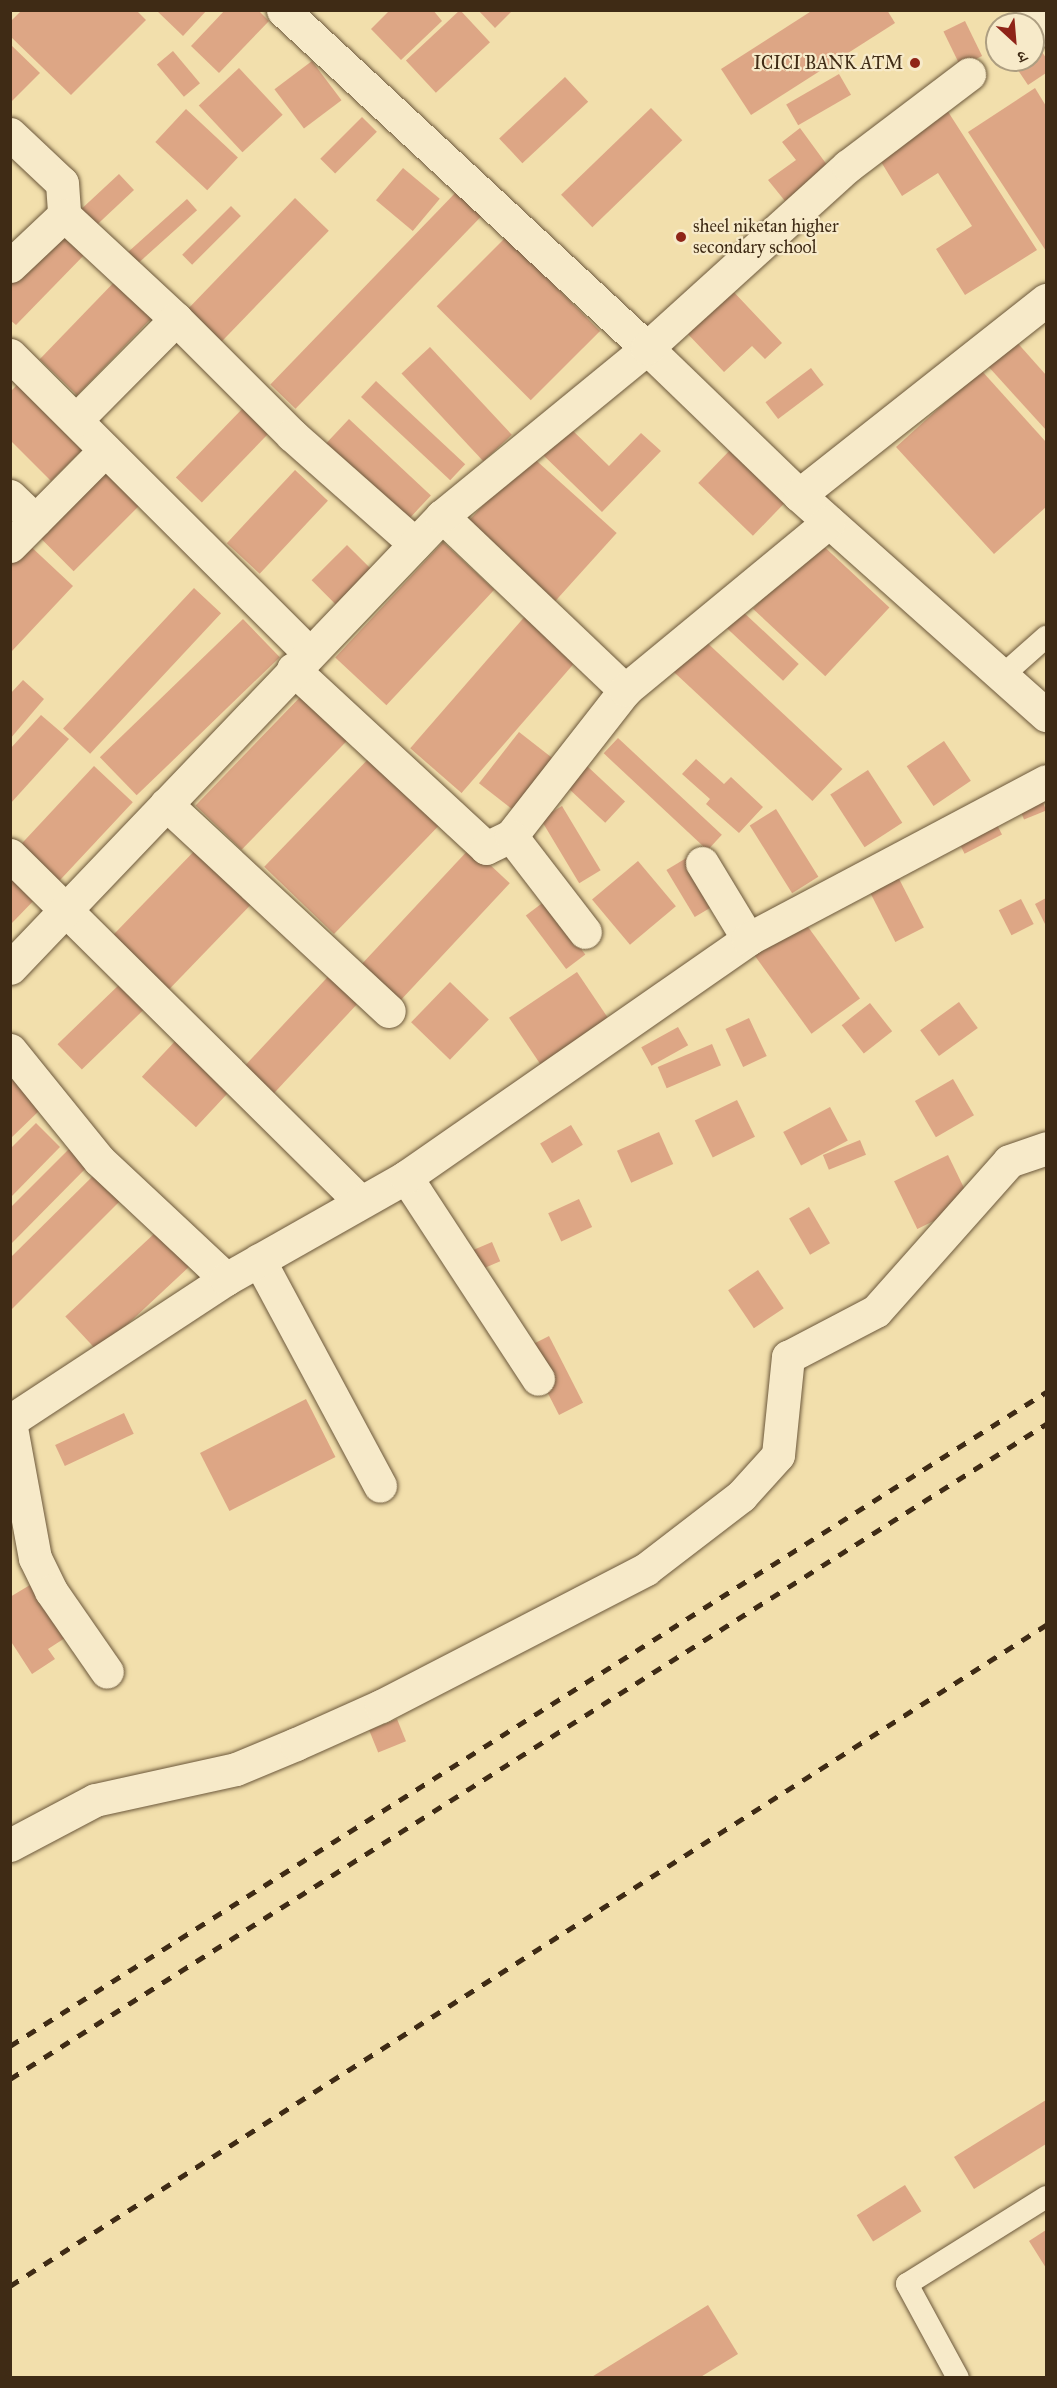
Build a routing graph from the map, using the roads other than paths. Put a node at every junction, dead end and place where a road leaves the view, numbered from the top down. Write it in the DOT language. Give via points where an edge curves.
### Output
graph roads {
  1 [pos="283,10"];
  2 [pos="1032,10"];
  3 [pos="1047,30"];
  4 [pos="969,74"];
  5 [pos="10,134"];
  6 [pos="64,215"];
  7 [pos="10,266"];
  8 [pos="1047,300"];
  9 [pos="176,319"];
  10 [pos="647,348"];
  11 [pos="10,355"];
  12 [pos="76,420"];
  13 [pos="105,450"];
  14 [pos="799,495"];
  15 [pos="10,496"];
  16 [pos="442,516"];
  17 [pos="35,520"];
  18 [pos="829,522"];
  19 [pos="415,544"];
  20 [pos="10,546"];
  21 [pos="1047,637"];
  22 [pos="301,660"];
  23 [pos="1002,676"];
  24 [pos="625,690"];
  25 [pos="1047,715"];
  26 [pos="1047,781"];
  27 [pos="166,804"];
  28 [pos="511,836"];
  29 [pos="10,855"];
  30 [pos="702,863"];
  31 [pos="67,910"];
  32 [pos="585,932"];
  33 [pos="748,939"];
  34 [pos="10,968"];
  35 [pos="388,1011"];
  36 [pos="10,1050"];
  37 [pos="1047,1148"];
  38 [pos="405,1177"];
  39 [pos="359,1200"];
  40 [pos="259,1260"];
  41 [pos="226,1279"];
  42 [pos="538,1379"];
  43 [pos="10,1421"];
  44 [pos="380,1486"];
  45 [pos="106,1672"];
  46 [pos="10,1845"];
  47 [pos="1047,2197"];
  48 [pos="958,2378"];
  1 -- 10 [label="street"];
  2 -- 3 [label="street"];
  4 -- 10 [label="street" via="848,166"];
  5 -- 6 [label="street" via="62,183"];
  6 -- 7 [label="street"];
  6 -- 9 [label="street"];
  8 -- 14 [label="street"];
  9 -- 12 [label="street"];
  9 -- 19 [label="street" via="292,435"];
  10 -- 14 [label="street"];
  10 -- 16 [label="street"];
  11 -- 12 [label="street"];
  12 -- 13 [label="street"];
  13 -- 17 [label="street"];
  13 -- 22 [label="street"];
  14 -- 18 [label="street"];
  15 -- 17 [label="street"];
  16 -- 19 [label="street"];
  16 -- 24 [label="street"];
  17 -- 20 [label="street"];
  18 -- 23 [label="street"];
  18 -- 24 [label="street"];
  19 -- 22 [label="street"];
  21 -- 23 [label="lane"];
  22 -- 27 [label="street"];
  22 -- 28 [label="street" via="486,848"];
  23 -- 25 [label="street"];
  24 -- 28 [label="street"];
  26 -- 33 [label="street"];
  27 -- 31 [label="street"];
  27 -- 35 [label="street"];
  28 -- 32 [label="street"];
  29 -- 31 [label="street"];
  30 -- 33 [label="street"];
  31 -- 34 [label="street"];
  31 -- 39 [label="street"];
  33 -- 38 [label="street"];
  36 -- 41 [label="street" via="99,1160"];
  37 -- 46 [label="street" via="1009,1161 876,1311 788,1356 778,1455 741,1496 646,1569 381,1706 296,1744 236,1769 95,1800"];
  38 -- 39 [label="street"];
  38 -- 42 [label="street"];
  39 -- 40 [label="street"];
  40 -- 41 [label="street"];
  40 -- 44 [label="street"];
  41 -- 43 [label="street"];
  43 -- 45 [label="street" via="35,1558 51,1591"];
  47 -- 48 [label="lane" via="908,2284"];
}
